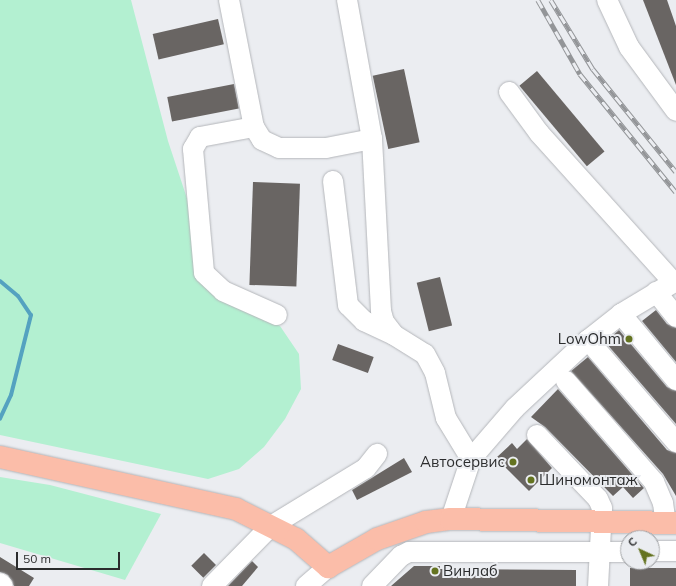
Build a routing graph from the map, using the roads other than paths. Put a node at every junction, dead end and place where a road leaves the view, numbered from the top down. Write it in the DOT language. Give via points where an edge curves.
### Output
graph roads {
  1 [pos="229,0"];
  2 [pos="347,0"];
  3 [pos="607,0"];
  4 [pos="509,92"];
  5 [pos="676,111"];
  6 [pos="254,126"];
  7 [pos="372,140"];
  8 [pos="333,181"];
  9 [pos="674,281"];
  10 [pos="656,292"];
  11 [pos="621,314"];
  12 [pos="277,315"];
  13 [pos="676,317"];
  14 [pos="394,335"];
  15 [pos="588,340"];
  16 [pos="676,380"];
  17 [pos="566,381"];
  18 [pos="537,435"];
  19 [pos="676,442"];
  20 [pos="377,454"];
  21 [pos="0,457"];
  22 [pos="471,458"];
  23 [pos="451,520"];
  24 [pos="601,523"];
  25 [pos="671,524"];
  26 [pos="271,526"];
  27 [pos="660,551"];
  28 [pos="676,551"];
  29 [pos="620,552"];
  30 [pos="600,553"];
  31 [pos="328,567"];
  32 [pos="0,583"];
  33 [pos="4,586"];
  34 [pos="212,586"];
  35 [pos="306,586"];
  36 [pos="372,586"];
  37 [pos="598,586"];
  1 -- 6 [label="street"];
  2 -- 7 [label="street"];
  3 -- 5 [label="street" via="629,47"];
  4 -- 9 [label="street" via="539,133"];
  6 -- 7 [label="street" via="262,140 279,148 326,148"];
  6 -- 12 [label="street" via="200,137 193,149 204,273 223,291"];
  7 -- 14 [label="street" via="381,311 384,322"];
  8 -- 14 [label="street" via="348,305 364,322"];
  9 -- 10 [label="street"];
  10 -- 11 [label="street"];
  10 -- 13 [label="street"];
  11 -- 15 [label="street"];
  11 -- 16 [label="street"];
  14 -- 22 [label="street" via="425,354 435,373 446,418"];
  15 -- 19 [label="street"];
  15 -- 22 [label="street" via="514,408"];
  17 -- 25 [label="street" via="654,482"];
  18 -- 24 [label="street" via="598,498"];
  20 -- 26 [label="street" via="366,468"];
  21 -- 26 [label="main road" via="236,509"];
  22 -- 23 [label="street"];
  23 -- 24 [label="main road"];
  23 -- 31 [label="main road" via="402,529 377,539"];
  24 -- 25 [label="main road"];
  24 -- 30 [label="street"];
  26 -- 31 [label="main road" via="296,539"];
  26 -- 34 [label="street"];
  27 -- 28 [label="street"];
  29 -- 30 [label="street"];
  30 -- 36 [label="street" via="409,552 401,556"];
  30 -- 37 [label="street"];
  31 -- 35 [label="street"];
  32 -- 33 [label="street"];
}
